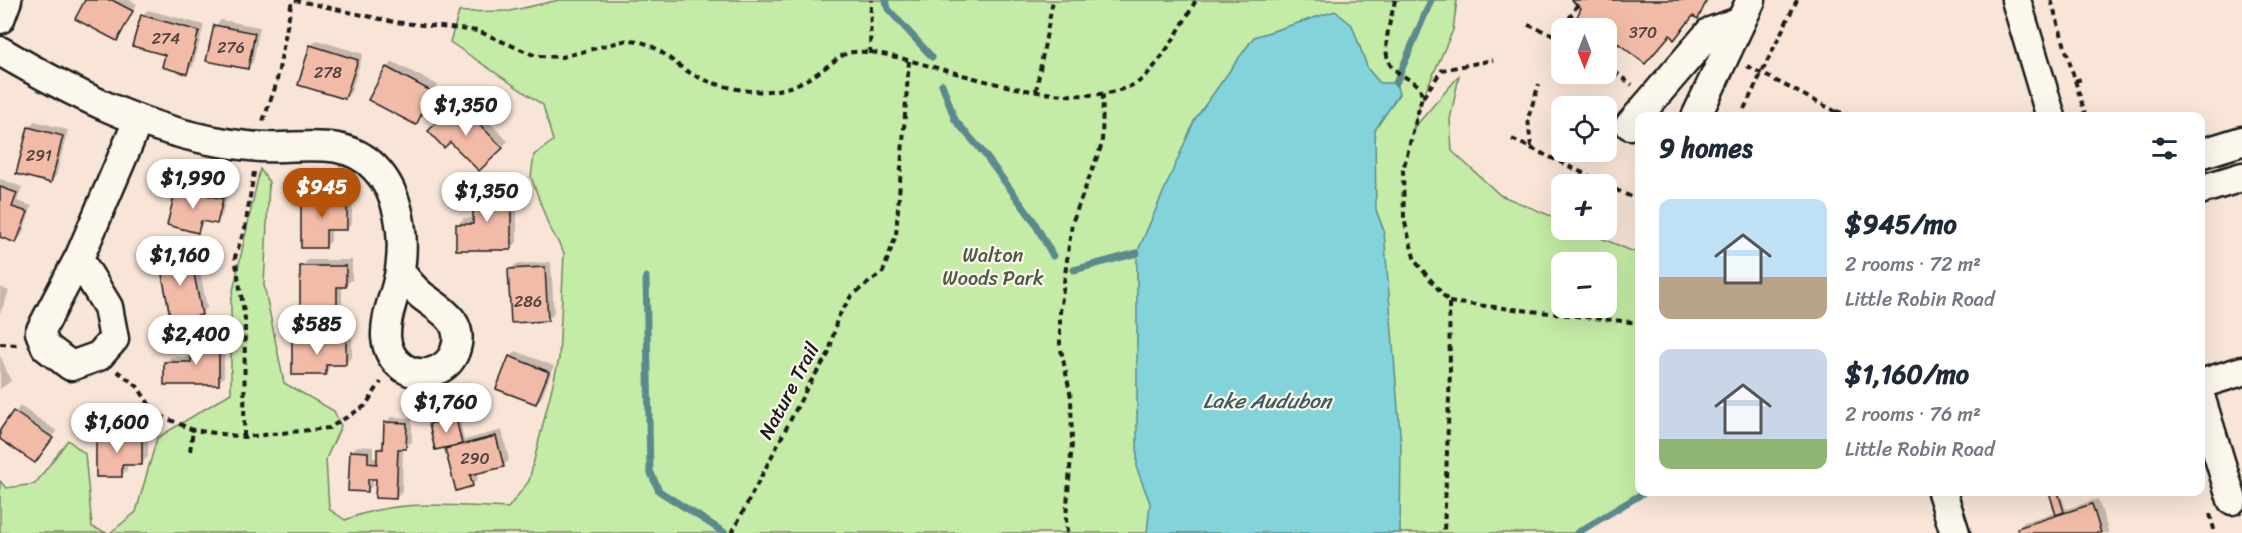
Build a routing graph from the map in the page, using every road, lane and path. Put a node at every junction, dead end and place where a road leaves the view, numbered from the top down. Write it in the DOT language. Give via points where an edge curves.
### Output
graph roads {
  1 [pos="7,0"];
  2 [pos="294,0"];
  3 [pos="871,0"];
  4 [pos="1053,0"];
  5 [pos="1196,0"];
  6 [pos="1395,0"];
  7 [pos="1797,0"];
  8 [pos="2016,0"];
  9 [pos="2051,0"];
  10 [pos="1577,5"];
  11 [pos="1746,10"];
  12 [pos="1570,18"];
  13 [pos="0,19"];
  14 [pos="1528,25"];
  15 [pos="1551,33"];
  16 [pos="0,51"];
  17 [pos="870,54"];
  18 [pos="1751,56"];
  19 [pos="1492,60"];
  20 [pos="909,61"];
  21 [pos="1617,73"];
  22 [pos="1762,73"];
  23 [pos="2085,78"];
  24 [pos="2075,81"];
  25 [pos="1539,84"];
  26 [pos="1636,88"];
  27 [pos="1036,91"];
  28 [pos="1103,92"];
  29 [pos="1422,98"];
  30 [pos="1744,109"];
  31 [pos="1833,110"];
  32 [pos="1641,112"];
  33 [pos="1698,112"];
  34 [pos="1835,112"];
  35 [pos="1839,112"];
  36 [pos="2050,112"];
  37 [pos="2084,112"];
  38 [pos="1635,119"];
  39 [pos="138,121"];
  40 [pos="1630,125"];
  41 [pos="262,128"];
  42 [pos="1512,139"];
  43 [pos="2242,141"];
  44 [pos="1531,148"];
  45 [pos="2205,152"];
  46 [pos="255,166"];
  47 [pos="1584,174"];
  48 [pos="2242,177"];
  49 [pos="2205,188"];
  50 [pos="1617,190"];
  51 [pos="1635,199"];
  52 [pos="79,259"];
  53 [pos="400,271"];
  54 [pos="1449,302"];
  55 [pos="1635,322"];
  56 [pos="99,356"];
  57 [pos="394,361"];
  58 [pos="2242,371"];
  59 [pos="2205,382"];
  60 [pos="2205,412"];
  61 [pos="193,430"];
  62 [pos="244,437"];
  63 [pos="190,452"];
  64 [pos="1943,496"];
  65 [pos="2232,500"];
  66 [pos="732,533"];
  67 [pos="1067,533"];
  68 [pos="1444,533"];
  69 [pos="1954,533"];
  1 -- 13 [label="street"];
  2 -- 17 [label="path" via="394,22 478,32 536,56 562,57 638,40 648,42 693,75 756,92 789,89 842,55"];
  2 -- 41 [label="path"];
  3 -- 17 [label="path"];
  4 -- 27 [label="path"];
  5 -- 28 [label="path" via="1179,32 1143,78"];
  6 -- 29 [label="path" via="1387,45 1393,68 1420,87"];
  7 -- 22 [label="path"];
  8 -- 36 [label="street"];
  9 -- 24 [label="path"];
  10 -- 12 [label="path"];
  11 -- 32 [label="street" via="1710,32"];
  11 -- 33 [label="street"];
  14 -- 15 [label="path"];
  16 -- 39 [label="street"];
  17 -- 20 [label="path"];
  18 -- 22 [label="path" via="1747,66"];
  19 -- 29 [label="path" via="1442,70"];
  20 -- 27 [label="path"];
  20 -- 66 [label="path, Nature Trail" via="896,235 883,272 851,296 837,319 829,353"];
  21 -- 26 [label="path"];
  22 -- 30 [label="path"];
  22 -- 31 [label="path"];
  23 -- 24 [label="path"];
  24 -- 37 [label="path"];
  25 -- 44 [label="path" via="1528,118"];
  27 -- 28 [label="path"];
  28 -- 67 [label="path" via="1102,144 1072,223 1060,312 1060,345 1071,398"];
  29 -- 54 [label="path" via="1402,170 1404,219 1415,261"];
  31 -- 34 [label="path"];
  31 -- 35 [label="path"];
  38 -- 40 [label="street"];
  39 -- 52 [label="street"];
  39 -- 53 [label="street" via="224,143 324,146 352,152 375,168 396,201"];
  42 -- 44 [label="path"];
  43 -- 45 [label="street"];
  44 -- 47 [label="path"];
  46 -- 62 [label="path" via="245,228 235,257 245,320"];
  48 -- 49 [label="street"];
  50 -- 51 [label="path"];
  52 -- 56 [label="street" via="108,308 114,339"];
  52 -- 56 [label="street" via="40,332 46,347 71,366"];
  53 -- 57 [label="street" via="387,329 387,344"];
  53 -- 57 [label="street" via="411,286 451,318 458,343 449,362 432,372 411,372"];
  54 -- 55 [label="path"];
  54 -- 68 [label="path"];
  56 -- 61 [label="path" via="137,386 154,413"];
  57 -- 62 [label="path" via="365,406 329,428"];
  58 -- 59 [label="street"];
  60 -- 65 [label="street"];
  61 -- 62 [label="path"];
  61 -- 63 [label="path"];
  64 -- 69 [label="street"];
}
